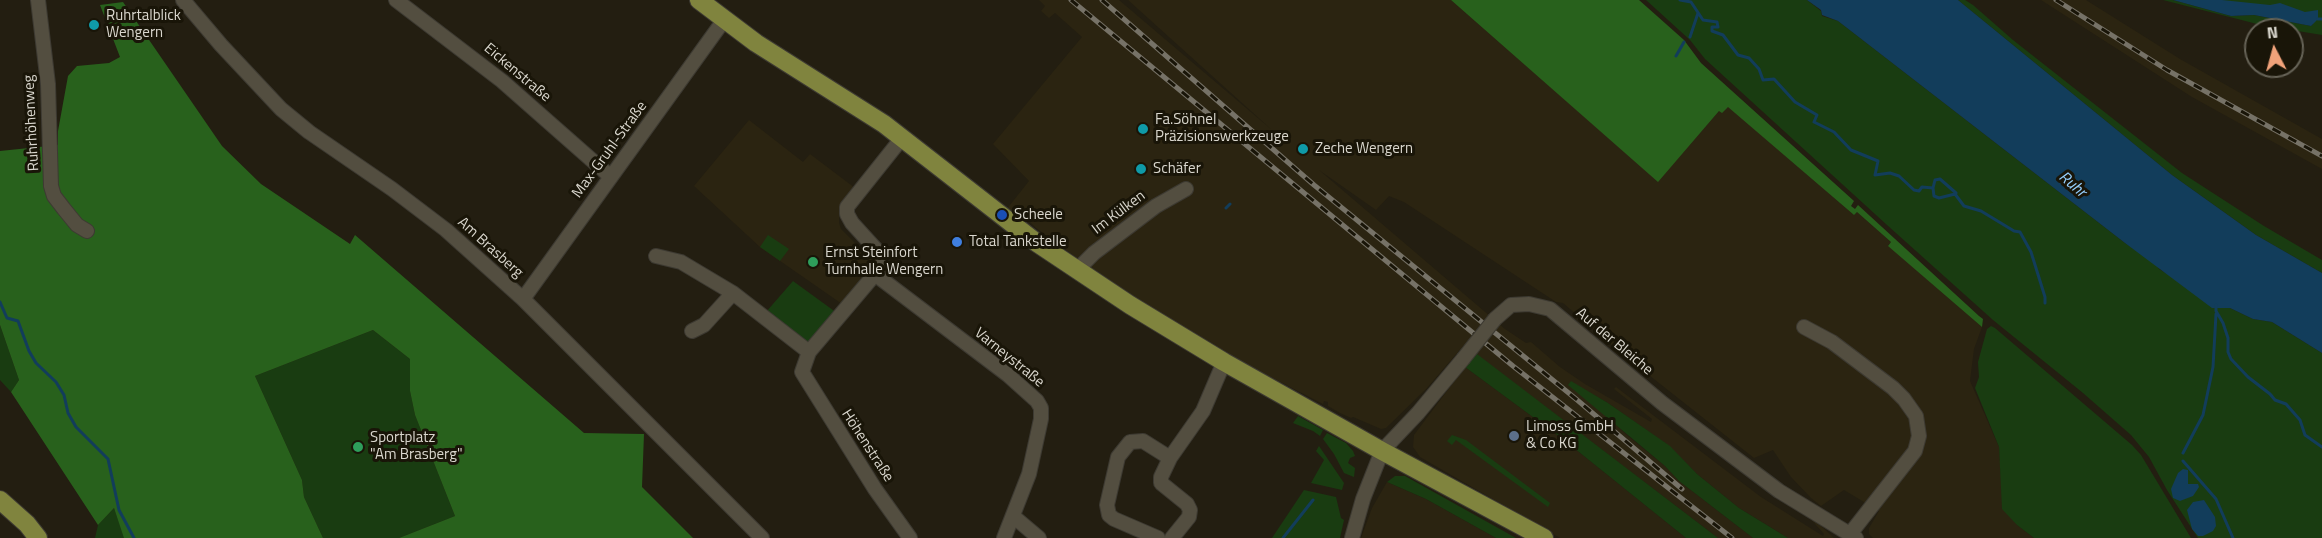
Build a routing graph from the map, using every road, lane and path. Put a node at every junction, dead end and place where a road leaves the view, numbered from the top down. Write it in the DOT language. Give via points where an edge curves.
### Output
graph roads {
  1 [pos="38,0"];
  2 [pos="183,0"];
  3 [pos="396,0"];
  4 [pos="699,0"];
  5 [pos="724,20"];
  6 [pos="902,138"];
  7 [pos="611,177"];
  8 [pos="1186,189"];
  9 [pos="87,231"];
  10 [pos="656,256"];
  11 [pos="1077,270"];
  12 [pos="876,275"];
  13 [pos="733,293"];
  14 [pos="523,299"];
  15 [pos="1804,327"];
  16 [pos="692,331"];
  17 [pos="809,352"];
  18 [pos="1224,362"];
  19 [pos="1382,451"];
  20 [pos="1170,458"];
  21 [pos="0,500"];
  22 [pos="1013,516"];
  23 [pos="1853,536"];
  24 [pos="38,538"];
  25 [pos="762,538"];
  26 [pos="910,538"];
  27 [pos="1004,538"];
  28 [pos="1039,538"];
  29 [pos="1158,538"];
  30 [pos="1172,538"];
  31 [pos="1352,538"];
  32 [pos="1544,538"];
  1 -- 9 [label="street, Ruhrhöhenweg" via="48,84 51,186 64,209"];
  2 -- 14 [label="street, Am Brasberg" via="286,114 430,217"];
  3 -- 7 [label="street, Eickenstraße" via="502,81"];
  4 -- 5 [label="main road"];
  5 -- 6 [label="main road"];
  5 -- 7 [label="street, Max-Gruhl-Straße"];
  6 -- 11 [label="main road"];
  6 -- 12 [label="street" via="847,207 852,223 882,256"];
  7 -- 14 [label="street, Max-Gruhl-Straße"];
  8 -- 11 [label="street, Im Külken" via="1156,206"];
  10 -- 13 [label="street" via="681,262"];
  11 -- 18 [label="main road"];
  12 -- 17 [label="street"];
  12 -- 22 [label="street, Varneystraße" via="1008,375 1041,408 1029,474"];
  13 -- 16 [label="street" via="704,325"];
  13 -- 17 [label="street"];
  14 -- 25 [label="street, Am Brasberg"];
  15 -- 23 [label="street, Auf der Bleiche" via="1832,342 1893,388 1916,416 1920,436 1915,451"];
  17 -- 26 [label="street, Höhenstraße" via="802,369 804,378"];
  18 -- 19 [label="main road"];
  18 -- 20 [label="street" via="1203,411"];
  19 -- 23 [label="street, Auf der Bleiche, bridge" via="1495,319 1511,305 1528,304 1550,309 1662,403 1779,491"];
  19 -- 31 [label="street"];
  19 -- 32 [label="main road"];
  20 -- 29 [label="street" via="1143,441 1130,442 1117,461 1107,505 1114,519"];
  20 -- 30 [label="street" via="1161,483 1187,504 1190,514"];
  21 -- 24 [label="main road"];
  22 -- 27 [label="street, Varneystraße"];
  22 -- 28 [label="street"];
}
